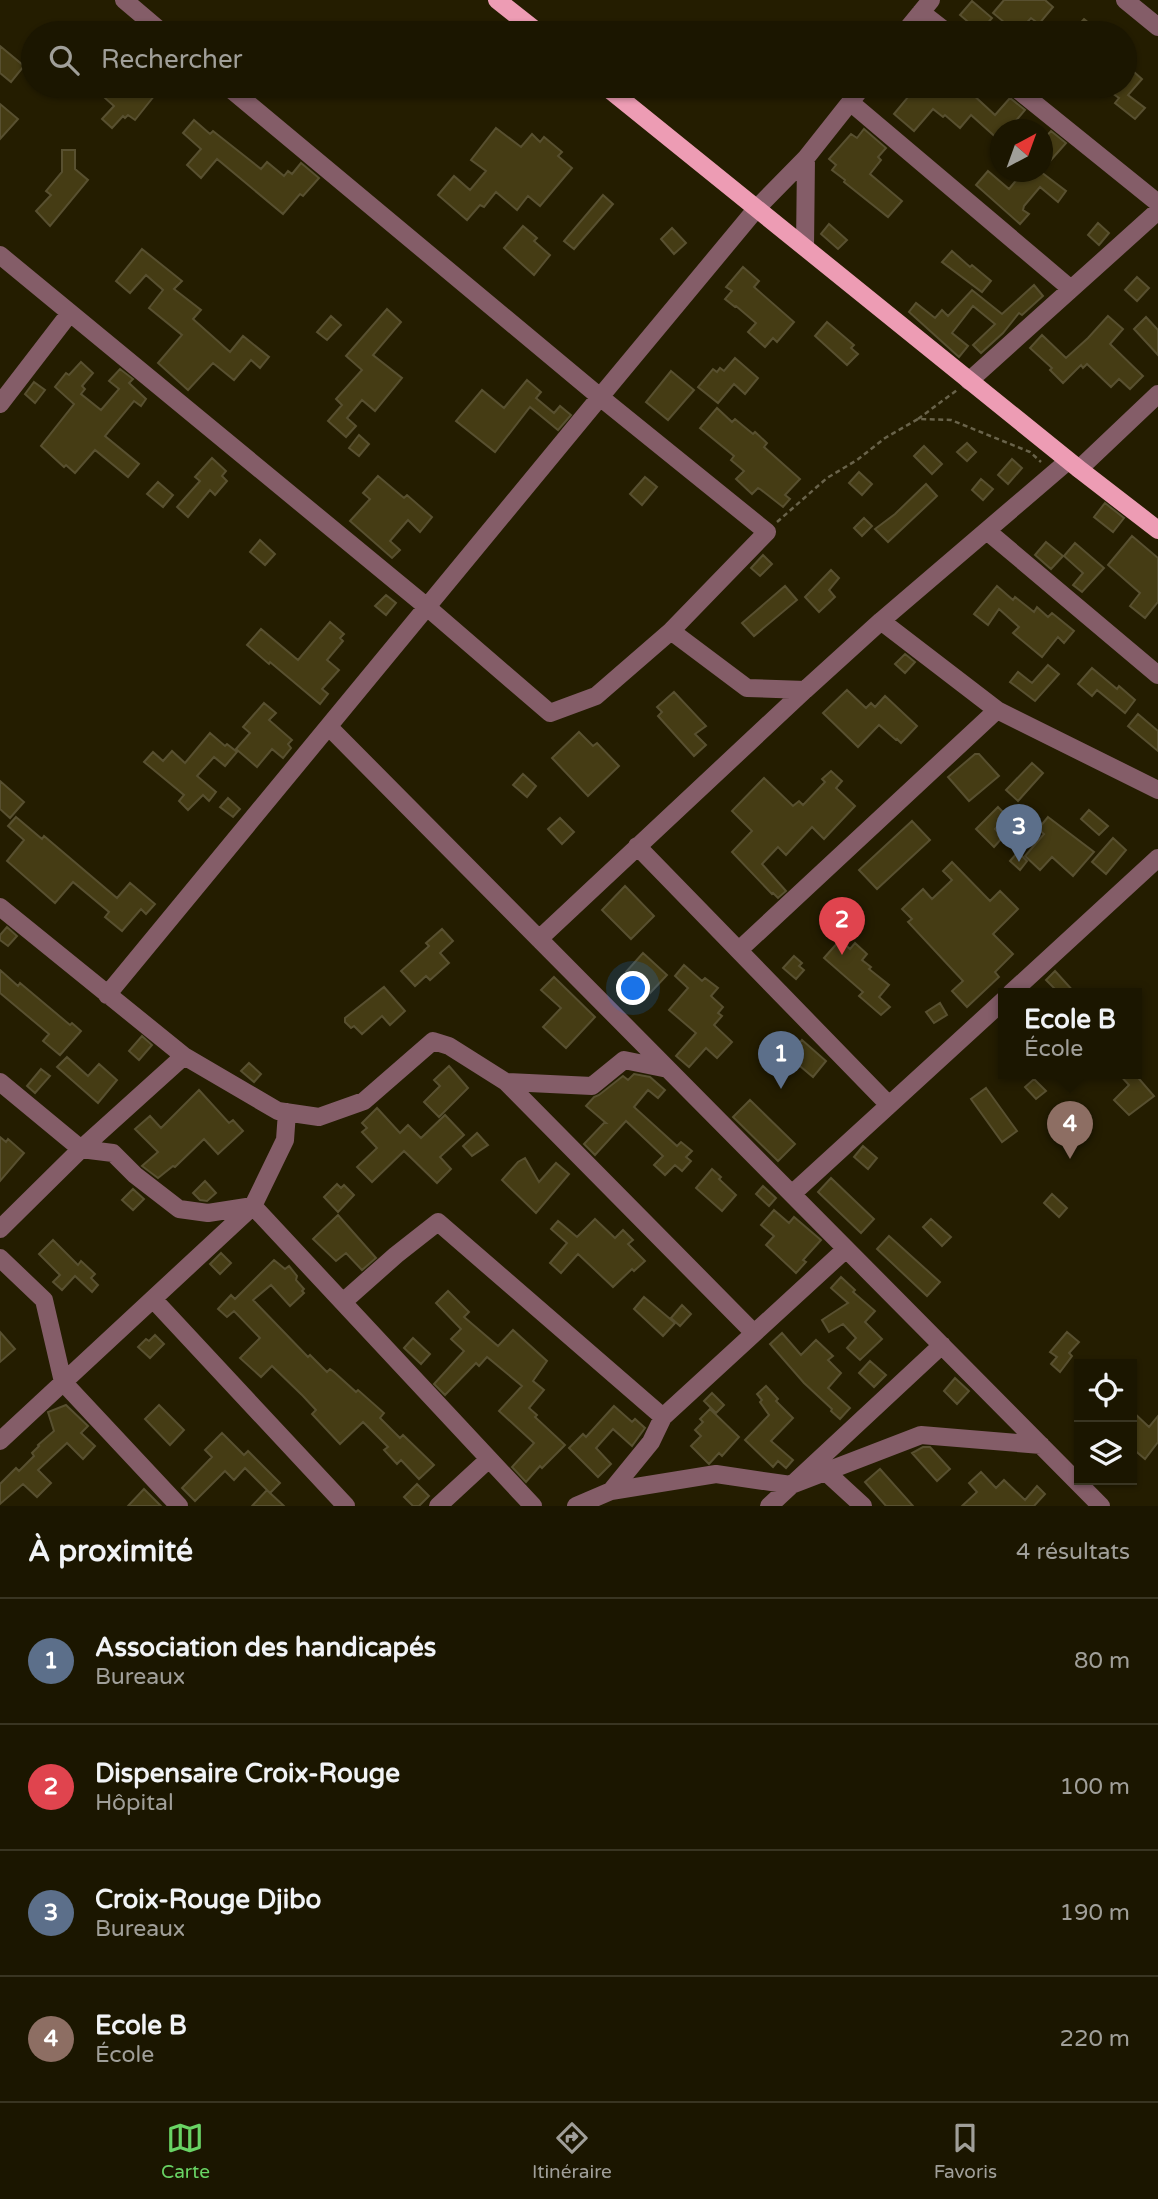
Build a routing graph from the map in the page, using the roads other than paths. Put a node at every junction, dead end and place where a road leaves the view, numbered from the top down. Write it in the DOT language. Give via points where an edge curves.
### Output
graph roads {
  1 [pos="124,0"];
  2 [pos="497,0"];
  3 [pos="1125,0"];
  4 [pos="926,6"];
  5 [pos="149,21"];
  6 [pos="524,21"];
  7 [pos="914,21"];
  8 [pos="938,21"];
  9 [pos="1158,27"];
  10 [pos="240,98"];
  11 [pos="619,98"];
  12 [pos="853,98"];
  13 [pos="1028,98"];
  14 [pos="850,102"];
  15 [pos="806,158"];
  16 [pos="1158,203"];
  17 [pos="757,208"];
  18 [pos="1158,211"];
  19 [pos="805,247"];
  20 [pos="0,255"];
  21 [pos="1071,289"];
  22 [pos="71,313"];
  23 [pos="970,380"];
  24 [pos="1158,394"];
  25 [pos="600,397"];
  26 [pos="0,404"];
  27 [pos="1074,465"];
  28 [pos="1158,530"];
  29 [pos="987,531"];
  30 [pos="427,607"];
  31 [pos="881,621"];
  32 [pos="671,631"];
  33 [pos="1158,675"];
  34 [pos="804,690"];
  35 [pos="997,710"];
  36 [pos="328,727"];
  37 [pos="1158,790"];
  38 [pos="638,846"];
  39 [pos="1158,858"];
  40 [pos="0,907"];
  41 [pos="539,939"];
  42 [pos="739,950"];
  43 [pos="1017,988"];
  44 [pos="107,995"];
  45 [pos="998,1005"];
  46 [pos="184,1056"];
  47 [pos="668,1069"];
  48 [pos="0,1082"];
  49 [pos="506,1082"];
  50 [pos="889,1105"];
  51 [pos="287,1112"];
  52 [pos="81,1149"];
  53 [pos="792,1194"];
  54 [pos="253,1206"];
  55 [pos="0,1229"];
  56 [pos="846,1249"];
  57 [pos="0,1258"];
  58 [pos="153,1299"];
  59 [pos="343,1302"];
  60 [pos="753,1332"];
  61 [pos="942,1345"];
  62 [pos="63,1382"];
  63 [pos="663,1417"];
  64 [pos="0,1441"];
  65 [pos="1041,1445"];
  66 [pos="489,1458"];
  67 [pos="825,1472"];
  68 [pos="791,1485"];
  69 [pos="611,1491"];
  70 [pos="179,1506"];
  71 [pos="346,1506"];
  72 [pos="438,1506"];
  73 [pos="533,1506"];
  74 [pos="576,1506"];
  75 [pos="769,1506"];
  76 [pos="863,1506"];
  77 [pos="1101,1506"];
  1 -- 5 [label="street"];
  2 -- 6 [label="main road"];
  3 -- 9 [label="street"];
  4 -- 7 [label="street"];
  4 -- 8 [label="street"];
  10 -- 25 [label="street"];
  11 -- 17 [label="main road"];
  12 -- 14 [label="street"];
  13 -- 16 [label="street"];
  14 -- 15 [label="street"];
  14 -- 21 [label="street"];
  15 -- 17 [label="street"];
  15 -- 19 [label="street"];
  17 -- 19 [label="main road"];
  17 -- 25 [label="street"];
  18 -- 21 [label="street"];
  19 -- 23 [label="main road"];
  20 -- 22 [label="street"];
  21 -- 23 [label="street"];
  22 -- 26 [label="street"];
  22 -- 30 [label="street"];
  23 -- 27 [label="main road"];
  24 -- 27 [label="street"];
  25 -- 30 [label="street"];
  25 -- 32 [label="street" via="767,531"];
  27 -- 28 [label="main road"];
  27 -- 29 [label="street" via="1054,474"];
  29 -- 31 [label="street"];
  29 -- 33 [label="street"];
  30 -- 32 [label="street" via="550,713 596,696"];
  30 -- 36 [label="street"];
  31 -- 34 [label="street"];
  31 -- 35 [label="street"];
  32 -- 34 [label="street" via="747,688"];
  34 -- 38 [label="street"];
  35 -- 37 [label="street"];
  35 -- 42 [label="street"];
  36 -- 41 [label="street"];
  36 -- 44 [label="street"];
  38 -- 41 [label="street"];
  38 -- 42 [label="street"];
  39 -- 43 [label="street"];
  40 -- 44 [label="street"];
  41 -- 47 [label="street"];
  42 -- 50 [label="street"];
  44 -- 46 [label="street"];
  45 -- 50 [label="street"];
  46 -- 51 [label="street"];
  46 -- 52 [label="street"];
  47 -- 49 [label="street" via="624,1060 592,1086"];
  47 -- 53 [label="street"];
  48 -- 52 [label="street"];
  49 -- 51 [label="street" via="433,1041 364,1101 319,1117"];
  49 -- 60 [label="street"];
  50 -- 53 [label="street"];
  51 -- 54 [label="street" via="285,1140"];
  52 -- 54 [label="street" via="113,1153 179,1209 208,1213"];
  52 -- 55 [label="street"];
  53 -- 56 [label="street"];
  54 -- 58 [label="street"];
  54 -- 59 [label="street"];
  56 -- 60 [label="street"];
  56 -- 61 [label="street"];
  57 -- 62 [label="street" via="44,1300"];
  58 -- 62 [label="street"];
  58 -- 71 [label="street"];
  59 -- 63 [label="street" via="438,1222"];
  59 -- 66 [label="street"];
  60 -- 63 [label="street"];
  61 -- 65 [label="street"];
  61 -- 68 [label="street"];
  62 -- 64 [label="street"];
  62 -- 70 [label="street"];
  63 -- 69 [label="street" via="650,1442"];
  65 -- 67 [label="street" via="921,1435"];
  65 -- 77 [label="street"];
  66 -- 72 [label="street"];
  66 -- 73 [label="street"];
  67 -- 68 [label="street"];
  67 -- 76 [label="street"];
  68 -- 69 [label="street" via="716,1474"];
  68 -- 75 [label="street"];
  69 -- 74 [label="street"];
}
